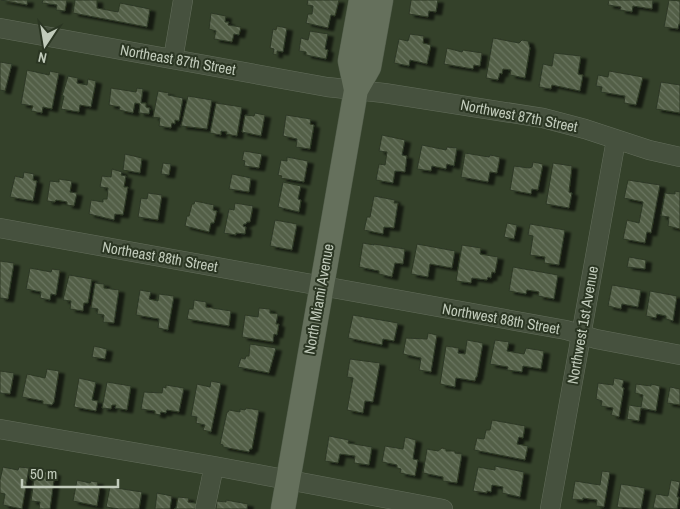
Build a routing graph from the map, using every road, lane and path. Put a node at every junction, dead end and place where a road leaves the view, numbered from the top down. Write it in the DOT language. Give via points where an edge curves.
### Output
graph roads {
  1 [pos="183,0"];
  2 [pos="362,0"];
  3 [pos="381,0"];
  4 [pos="0,28"];
  5 [pos="173,59"];
  6 [pos="356,90"];
  7 [pos="616,140"];
  8 [pos="680,156"];
  9 [pos="0,228"];
  10 [pos="321,286"];
  11 [pos="581,335"];
  12 [pos="680,354"];
  13 [pos="0,429"];
  14 [pos="214,466"];
  15 [pos="288,480"];
  16 [pos="205,509"];
  17 [pos="282,509"];
  18 [pos="443,509"];
  19 [pos="550,509"];
  1 -- 5 [label="street"];
  2 -- 6 [label="main road, North Miami Avenue" via="350,61"];
  3 -- 6 [label="main road, North Miami Avenue" via="369,67"];
  4 -- 5 [label="street, Northeast 87th Street"];
  5 -- 6 [label="street, Northeast 87th Street"];
  6 -- 7 [label="street, Northwest 87th Street" via="543,118"];
  6 -- 10 [label="main road, North Miami Avenue"];
  7 -- 8 [label="street, Northwest 87th Street"];
  7 -- 11 [label="street, Northwest 1st Avenue"];
  9 -- 10 [label="street, Northeast 88th Street"];
  10 -- 11 [label="street, Northwest 88th Street"];
  10 -- 15 [label="main road, North Miami Avenue"];
  11 -- 12 [label="street, Northwest 88th Street"];
  11 -- 19 [label="street, Northwest 1st Avenue"];
  13 -- 14 [label="street"];
  14 -- 15 [label="street"];
  14 -- 16 [label="street"];
  15 -- 17 [label="main road, North Miami Avenue"];
  15 -- 18 [label="street"];
}
